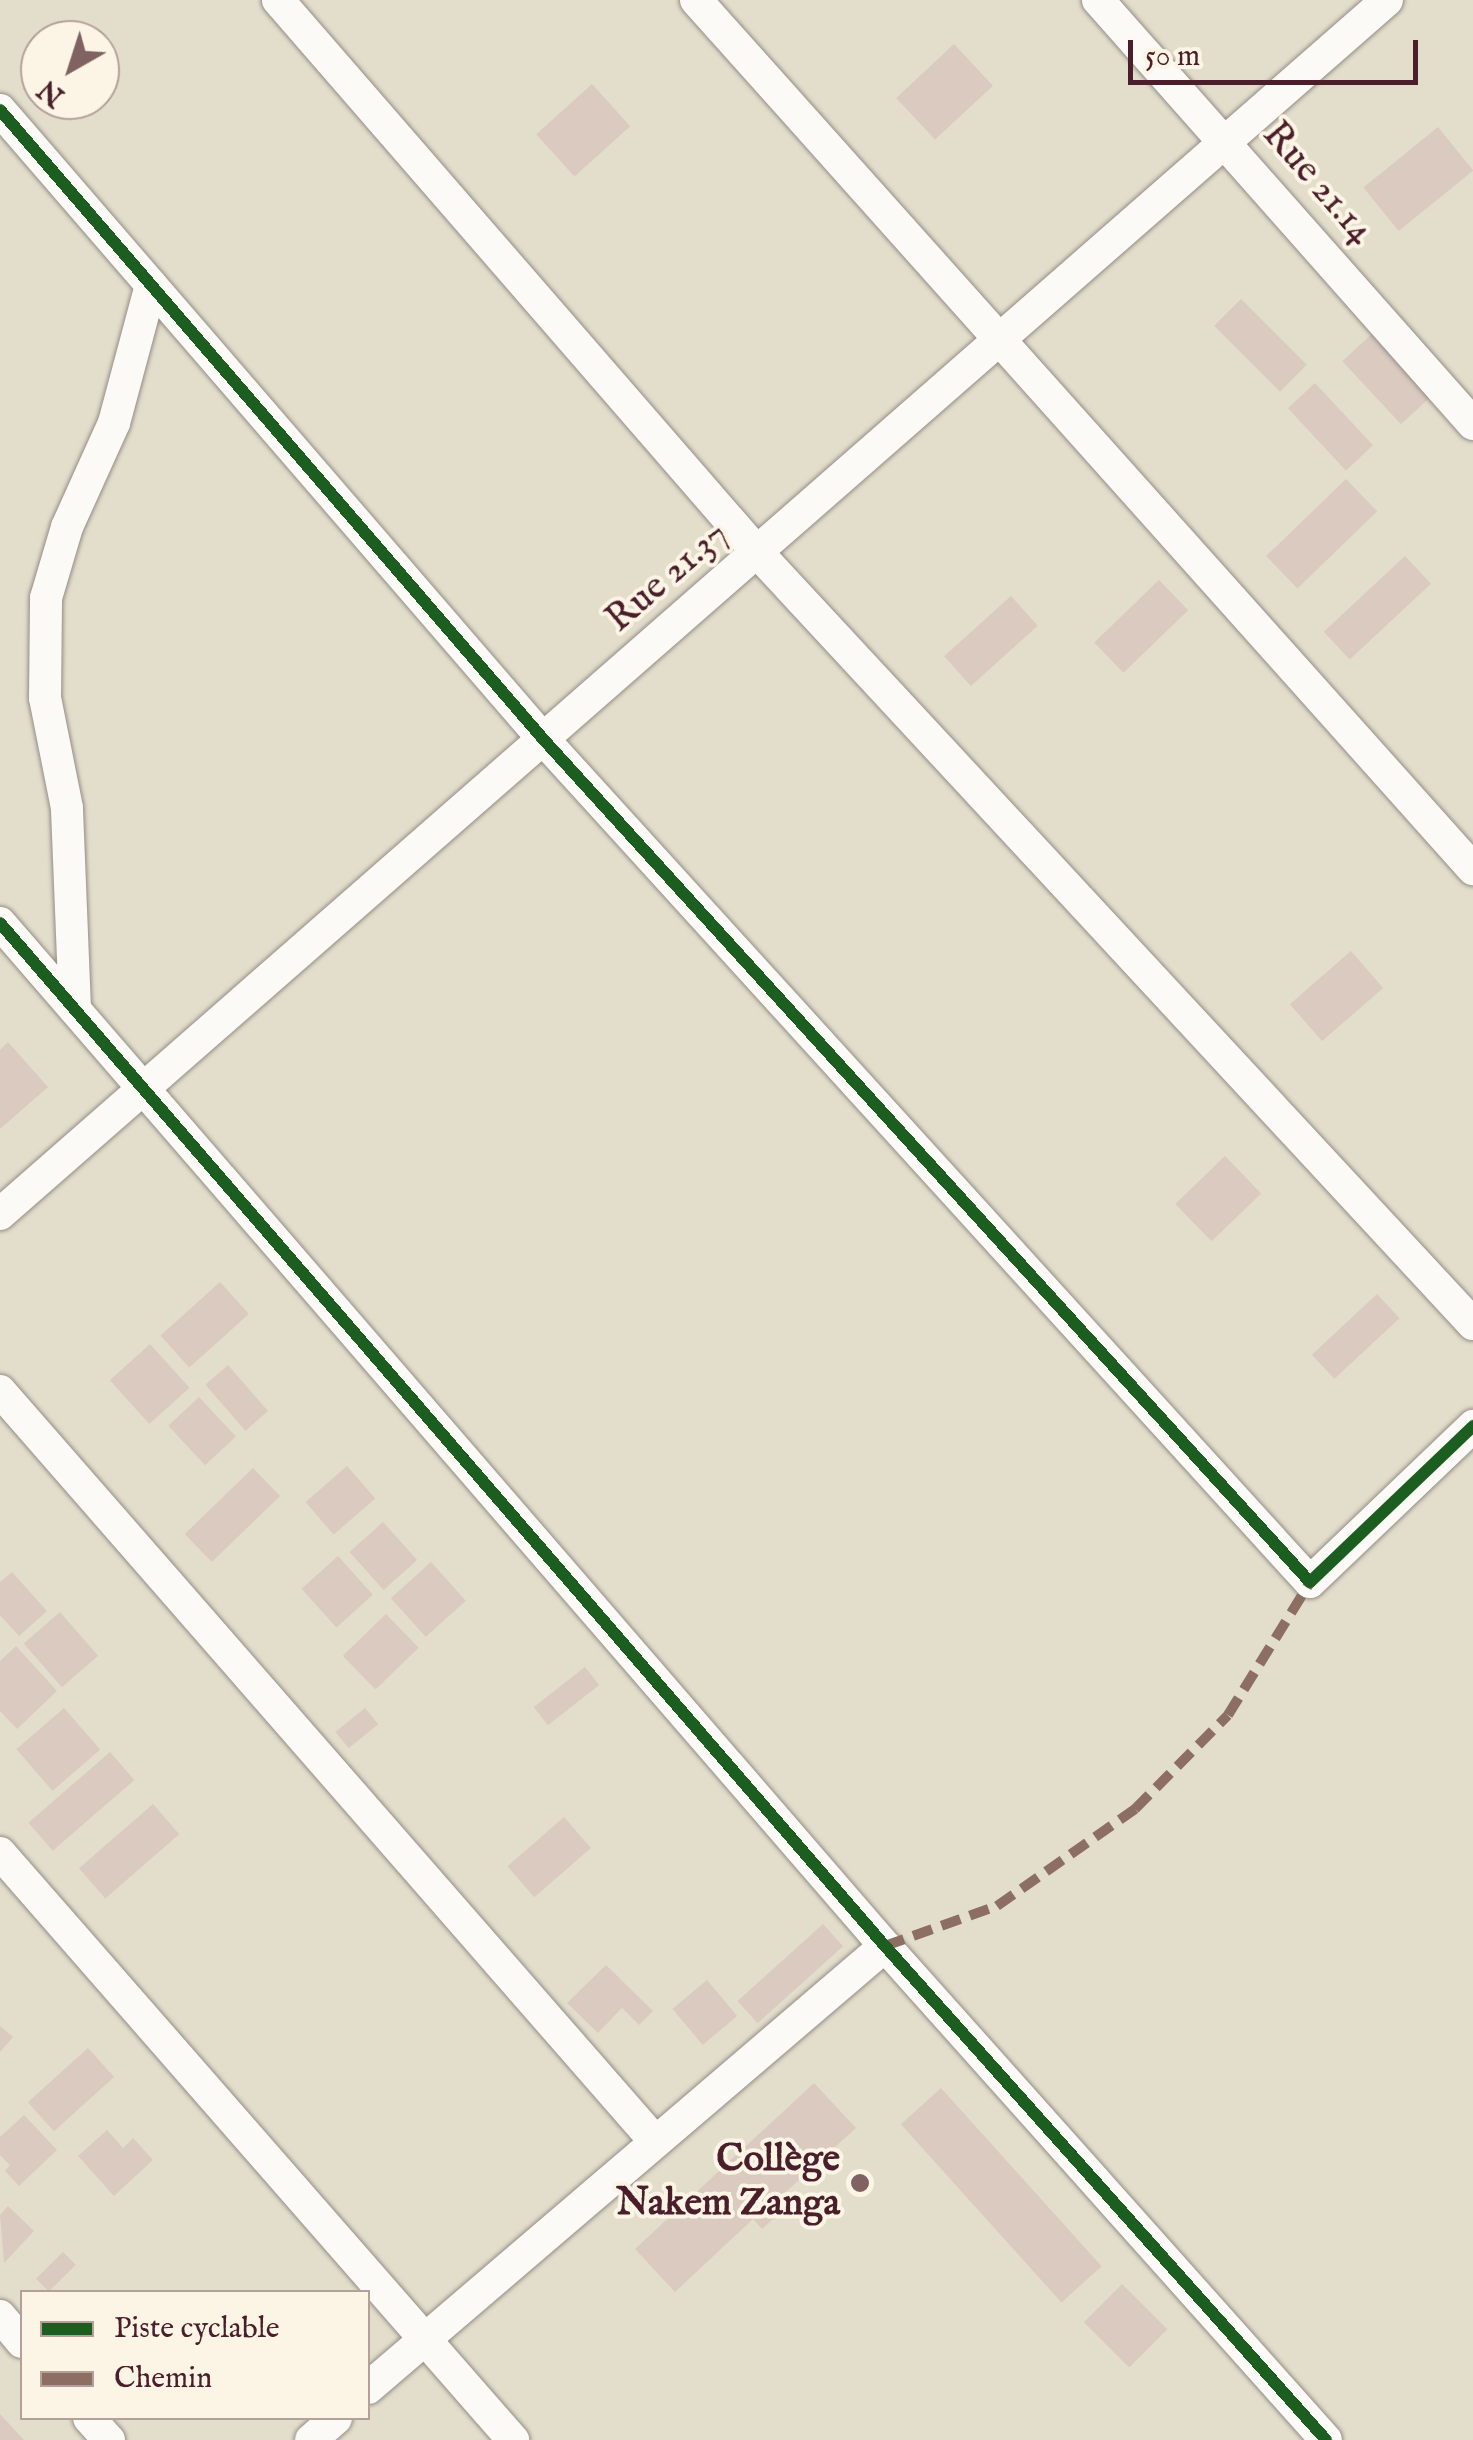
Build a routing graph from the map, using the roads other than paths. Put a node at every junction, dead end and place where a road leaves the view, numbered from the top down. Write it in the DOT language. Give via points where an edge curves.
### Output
graph roads {
  1 [pos="278,0"];
  2 [pos="696,0"];
  3 [pos="1098,0"];
  4 [pos="1388,0"];
  5 [pos="0,110"];
  6 [pos="1226,141"];
  7 [pos="151,285"];
  8 [pos="999,340"];
  9 [pos="1473,424"];
  10 [pos="757,552"];
  11 [pos="544,740"];
  12 [pos="1473,870"];
  13 [pos="0,924"];
  14 [pos="76,1009"];
  15 [pos="145,1088"];
  16 [pos="0,1214"];
  17 [pos="1473,1324"];
  18 [pos="0,1391"];
  19 [pos="1473,1426"];
  20 [pos="0,1853"];
  21 [pos="885,1946"];
  22 [pos="653,2139"];
  23 [pos="0,2316"];
  24 [pos="422,2338"];
  25 [pos="20,2340"];
  26 [pos="370,2386"];
  27 [pos="91,2420"];
  28 [pos="334,2420"];
  29 [pos="109,2440"];
  30 [pos="311,2440"];
  31 [pos="514,2440"];
  32 [pos="1326,2440"];
  1 -- 10 [label="street"];
  2 -- 8 [label="street"];
  3 -- 6 [label="street, Rue 21.14"];
  4 -- 6 [label="street, Rue 21.37"];
  5 -- 7 [label="street"];
  6 -- 8 [label="street, Rue 21.37"];
  6 -- 9 [label="street, Rue 21.14"];
  7 -- 11 [label="street"];
  7 -- 14 [label="street" via="114,423 67,527 46,598 45,698 67,808"];
  8 -- 10 [label="street, Rue 21.37"];
  8 -- 12 [label="street"];
  10 -- 11 [label="street, Rue 21.37"];
  10 -- 17 [label="street"];
  11 -- 15 [label="street, Rue 21.37"];
  11 -- 19 [label="street" via="1310,1582"];
  13 -- 14 [label="street"];
  14 -- 15 [label="street"];
  15 -- 16 [label="street, Rue 21.37"];
  15 -- 21 [label="street"];
  18 -- 22 [label="street"];
  20 -- 24 [label="street"];
  21 -- 22 [label="street"];
  21 -- 32 [label="street"];
  22 -- 24 [label="street"];
  23 -- 25 [label="street"];
  24 -- 26 [label="street"];
  24 -- 31 [label="street"];
  27 -- 29 [label="street"];
  28 -- 30 [label="street"];
}
